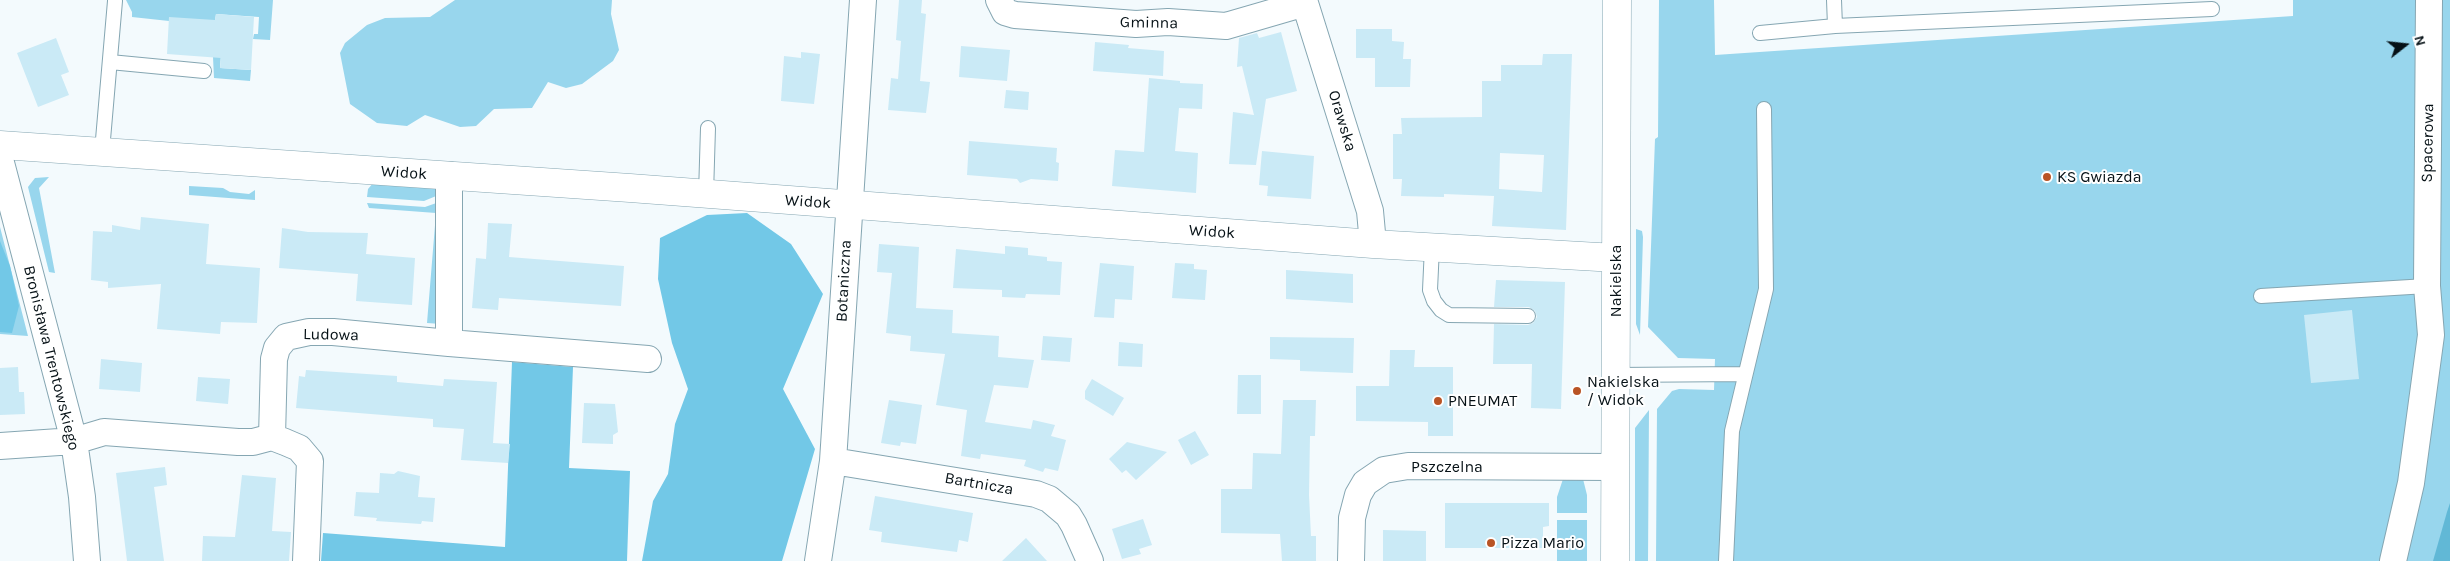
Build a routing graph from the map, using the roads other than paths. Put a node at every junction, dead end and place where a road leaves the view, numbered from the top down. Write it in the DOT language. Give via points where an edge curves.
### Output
graph roads {
  1 [pos="863,0"];
  2 [pos="999,0"];
  3 [pos="1617,0"];
  4 [pos="1834,0"];
  5 [pos="2429,0"];
  6 [pos="1304,1"];
  7 [pos="115,2"];
  8 [pos="2212,9"];
  9 [pos="1835,26"];
  10 [pos="1760,33"];
  11 [pos="110,62"];
  12 [pos="204,71"];
  13 [pos="1764,109"];
  14 [pos="708,128"];
  15 [pos="0,145"];
  16 [pos="102,151"];
  17 [pos="0,159"];
  18 [pos="449,176"];
  19 [pos="706,194"];
  20 [pos="848,205"];
  21 [pos="1373,244"];
  22 [pos="1432,248"];
  23 [pos="1616,258"];
  24 [pos="2427,286"];
  25 [pos="2260,296"];
  26 [pos="1528,316"];
  27 [pos="449,342"];
  28 [pos="648,360"];
  29 [pos="1744,374"];
  30 [pos="1615,375"];
  31 [pos="272,437"];
  32 [pos="74,441"];
  33 [pos="0,446"];
  34 [pos="833,461"];
  35 [pos="1615,467"];
  36 [pos="87,561"];
  37 [pos="306,561"];
  38 [pos="818,561"];
  39 [pos="1090,561"];
  40 [pos="1351,561"];
  41 [pos="1615,561"];
  42 [pos="1726,561"];
  43 [pos="2393,561"];
  1 -- 20 [label="street, Botaniczna"];
  2 -- 6 [label="street, Gminna" via="1005,12 1015,15 1136,24 1168,22 1226,26"];
  3 -- 23 [label="street, Nakielska"];
  4 -- 9 [label="lane"];
  5 -- 24 [label="street, Spacerowa"];
  6 -- 21 [label="street, Orawska" via="1370,211"];
  7 -- 11 [label="lane"];
  8 -- 9 [label="lane"];
  9 -- 10 [label="lane"];
  11 -- 12 [label="lane"];
  11 -- 16 [label="lane"];
  13 -- 29 [label="lane" via="1766,289"];
  14 -- 19 [label="lane"];
  15 -- 16 [label="street, Widok"];
  16 -- 18 [label="street, Widok"];
  17 -- 32 [label="street, Bronisława Trentowskiego"];
  18 -- 19 [label="street, Widok"];
  18 -- 27 [label="street"];
  19 -- 20 [label="street, Widok"];
  20 -- 21 [label="street, Widok"];
  20 -- 34 [label="street, Botaniczna"];
  21 -- 22 [label="street, Widok"];
  22 -- 23 [label="street, Widok"];
  22 -- 26 [label="lane" via="1430,290 1440,310 1449,314"];
  23 -- 30 [label="street, Nakielska"];
  24 -- 25 [label="lane"];
  24 -- 43 [label="street, Spacerowa" via="2431,335 2411,483"];
  27 -- 28 [label="street, Ludowa"];
  27 -- 31 [label="street, Ludowa" via="333,332 309,332 286,337 277,348 274,359"];
  29 -- 30 [label="lane"];
  29 -- 42 [label="lane" via="1732,431"];
  30 -- 35 [label="street, Nakielska"];
  31 -- 32 [label="street" via="238,442 104,432"];
  31 -- 37 [label="street" via="299,448 310,461"];
  32 -- 33 [label="street"];
  32 -- 36 [label="street, Bronisława Trentowskiego"];
  34 -- 38 [label="street, Botaniczna"];
  34 -- 39 [label="street, Bartnicza" via="1036,494 1049,499 1074,524"];
  35 -- 40 [label="street, Pszczelna" via="1408,466 1384,470 1365,483 1358,495 1352,518"];
  35 -- 41 [label="street, Nakielska"];
}
